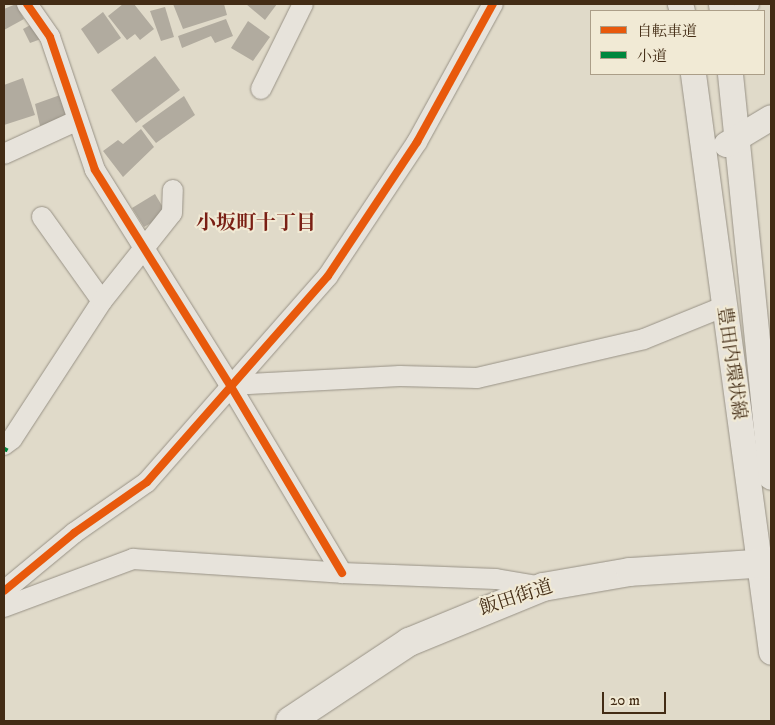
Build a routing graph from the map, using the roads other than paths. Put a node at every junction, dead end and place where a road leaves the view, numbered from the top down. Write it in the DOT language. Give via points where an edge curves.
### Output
graph roads {
  1 [pos="27,4"];
  2 [pos="303,4"];
  3 [pos="492,4"];
  4 [pos="693,75"];
  5 [pos="730,75"];
  6 [pos="261,89"];
  7 [pos="771,117"];
  8 [pos="76,121"];
  9 [pos="739,136"];
  10 [pos="4,154"];
  11 [pos="706,156"];
  12 [pos="173,190"];
  13 [pos="42,217"];
  14 [pos="144,248"];
  15 [pos="102,301"];
  16 [pos="723,307"];
  17 [pos="230,384"];
  18 [pos="4,445"];
  19 [pos="771,471"];
  20 [pos="766,563"];
  21 [pos="342,574"];
  22 [pos="543,586"];
  23 [pos="4,591"];
  24 [pos="4,606"];
  25 [pos="771,652"];
  26 [pos="290,721"];
  1 -- 8 [label="street" via="50,36"];
  2 -- 6 [label="street"];
  3 -- 17 [label="street" via="386,193 328,276"];
  4 -- 11 [label="street, 豊田内環状線"];
  5 -- 9 [label="street, 豊田内環状線"];
  7 -- 9 [label="street"];
  8 -- 10 [label="street"];
  8 -- 14 [label="street" via="95,170"];
  9 -- 11 [label="street"];
  9 -- 19 [label="street, 豊田内環状線"];
  11 -- 16 [label="street, 豊田内環状線"];
  12 -- 14 [label="street" via="172,213"];
  13 -- 15 [label="street"];
  14 -- 15 [label="street"];
  14 -- 17 [label="street"];
  15 -- 18 [label="street" via="12,439"];
  16 -- 17 [label="street" via="644,339 477,378 400,376"];
  16 -- 20 [label="street, 豊田内環状線"];
  17 -- 21 [label="street"];
  17 -- 23 [label="street" via="147,482 102,512"];
  20 -- 22 [label="main road, 飯田街道" via="630,572"];
  20 -- 25 [label="street, 豊田内環状線"];
  21 -- 22 [label="street" via="496,579"];
  21 -- 24 [label="street" via="133,559"];
  22 -- 26 [label="main road, 飯田街道" via="409,642"];
}
